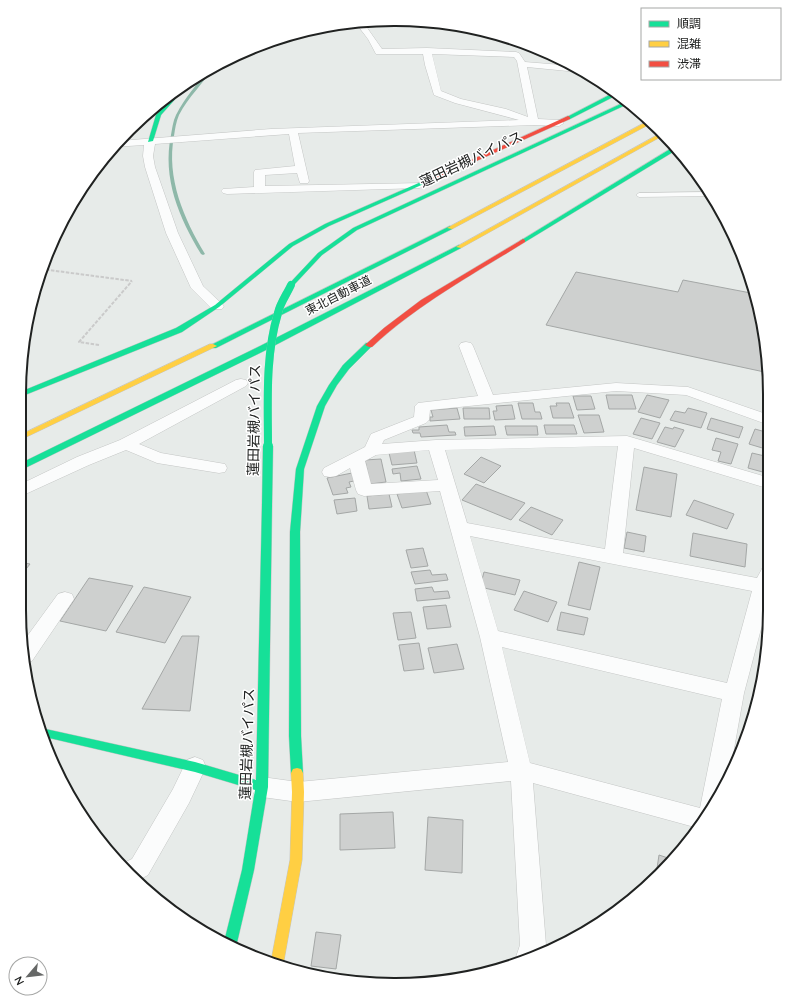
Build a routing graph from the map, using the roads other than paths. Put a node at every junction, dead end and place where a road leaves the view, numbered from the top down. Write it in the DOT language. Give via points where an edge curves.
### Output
graph roads {
  1 [pos="363,28"];
  2 [pos="428,51"];
  3 [pos="521,64"];
  4 [pos="565,68"];
  5 [pos="611,96"];
  6 [pos="168,104"];
  7 [pos="622,105"];
  8 [pos="534,122"];
  9 [pos="559,123"];
  10 [pos="645,125"];
  11 [pos="293,131"];
  12 [pos="658,137"];
  13 [pos="150,141"];
  14 [pos="125,144"];
  15 [pos="671,151"];
  16 [pos="302,170"];
  17 [pos="419,185"];
  18 [pos="306,189"];
  19 [pos="260,190"];
  20 [pos="227,191"];
  21 [pos="704,194"];
  22 [pos="639,195"];
  23 [pos="217,306"];
  24 [pos="466,346"];
  25 [pos="241,383"];
  26 [pos="26,393"];
  27 [pos="487,399"];
  28 [pos="61,418"];
  29 [pos="763,418"];
  30 [pos="26,431"];
  31 [pos="26,435"];
  32 [pos="627,441"];
  33 [pos="126,444"];
  34 [pos="436,445"];
  35 [pos="372,450"];
  36 [pos="356,459"];
  37 [pos="26,465"];
  38 [pos="219,468"];
  39 [pos="330,472"];
  40 [pos="763,482"];
  41 [pos="446,485"];
  42 [pos="26,489"];
  43 [pos="459,528"];
  44 [pos="613,558"];
  45 [pos="763,578"];
  46 [pos="763,589"];
  47 [pos="65,599"];
  48 [pos="490,637"];
  49 [pos="28,650"];
  50 [pos="734,693"];
  51 [pos="48,733"];
  52 [pos="195,767"];
  53 [pos="521,770"];
  54 [pos="262,787"];
  55 [pos="298,792"];
  56 [pos="714,794"];
  57 [pos="698,818"];
  58 [pos="134,870"];
  59 [pos="231,940"];
  60 [pos="530,952"];
  61 [pos="278,959"];
  1 -- 2 [label="street" via="378,52"];
  2 -- 3 [label="street" via="516,55"];
  2 -- 8 [label="street" via="437,93"];
  3 -- 4 [label="street"];
  3 -- 8 [label="street"];
  5 -- 9 [label="main road"];
  6 -- 13 [label="main road" via="159,115"];
  7 -- 54 [label="main road, 蓮田岩槻バイパス, bridge" via="355,229 323,251 305,267 291,285 278,311 269,359"];
  8 -- 9 [label="street"];
  8 -- 11 [label="street"];
  9 -- 17 [label="main road"];
  10 -- 28 [label="main road, 東北自動車道" via="321,294"];
  11 -- 13 [label="street"];
  11 -- 16 [label="street"];
  12 -- 37 [label="main road, 東北自動車道" via="441,256"];
  13 -- 14 [label="street"];
  13 -- 23 [label="street" via="150,167 172,233 197,288"];
  15 -- 55 [label="main road" via="424,301 379,335 346,367 330,390 321,406 300,469 295,532 294,629"];
  16 -- 18 [label="street"];
  16 -- 19 [label="street" via="259,172"];
  17 -- 18 [label="street"];
  17 -- 23 [label="main road" via="326,225 291,245"];
  18 -- 19 [label="street"];
  19 -- 20 [label="street"];
  21 -- 22 [label="lane"];
  23 -- 26 [label="main road" via="179,330"];
  24 -- 27 [label="street"];
  25 -- 33 [label="street"];
  27 -- 29 [label="street" via="616,386 688,391"];
  27 -- 35 [label="street" via="423,406 421,420 378,436"];
  28 -- 30 [label="main road"];
  28 -- 31 [label="main road, 東北自動車道"];
  32 -- 34 [label="street"];
  32 -- 40 [label="street"];
  32 -- 44 [label="street"];
  33 -- 38 [label="street" via="157,458"];
  33 -- 42 [label="street"];
  34 -- 35 [label="street"];
  34 -- 41 [label="street"];
  35 -- 36 [label="street"];
  36 -- 39 [label="street"];
  36 -- 41 [label="street" via="364,490"];
  41 -- 43 [label="street"];
  43 -- 44 [label="street"];
  43 -- 48 [label="street"];
  44 -- 45 [label="street"];
  46 -- 50 [label="street"];
  47 -- 49 [label="street"];
  48 -- 50 [label="street"];
  48 -- 53 [label="street"];
  50 -- 56 [label="street"];
  51 -- 52 [label="main road"];
  52 -- 54 [label="main road"];
  52 -- 58 [label="street" via="140,867"];
  53 -- 55 [label="street"];
  53 -- 57 [label="street"];
  53 -- 60 [label="street" via="533,945"];
  54 -- 55 [label="street"];
  54 -- 59 [label="main road, 蓮田岩槻バイパス" via="248,870"];
  55 -- 61 [label="main road" via="296,860"];
}
